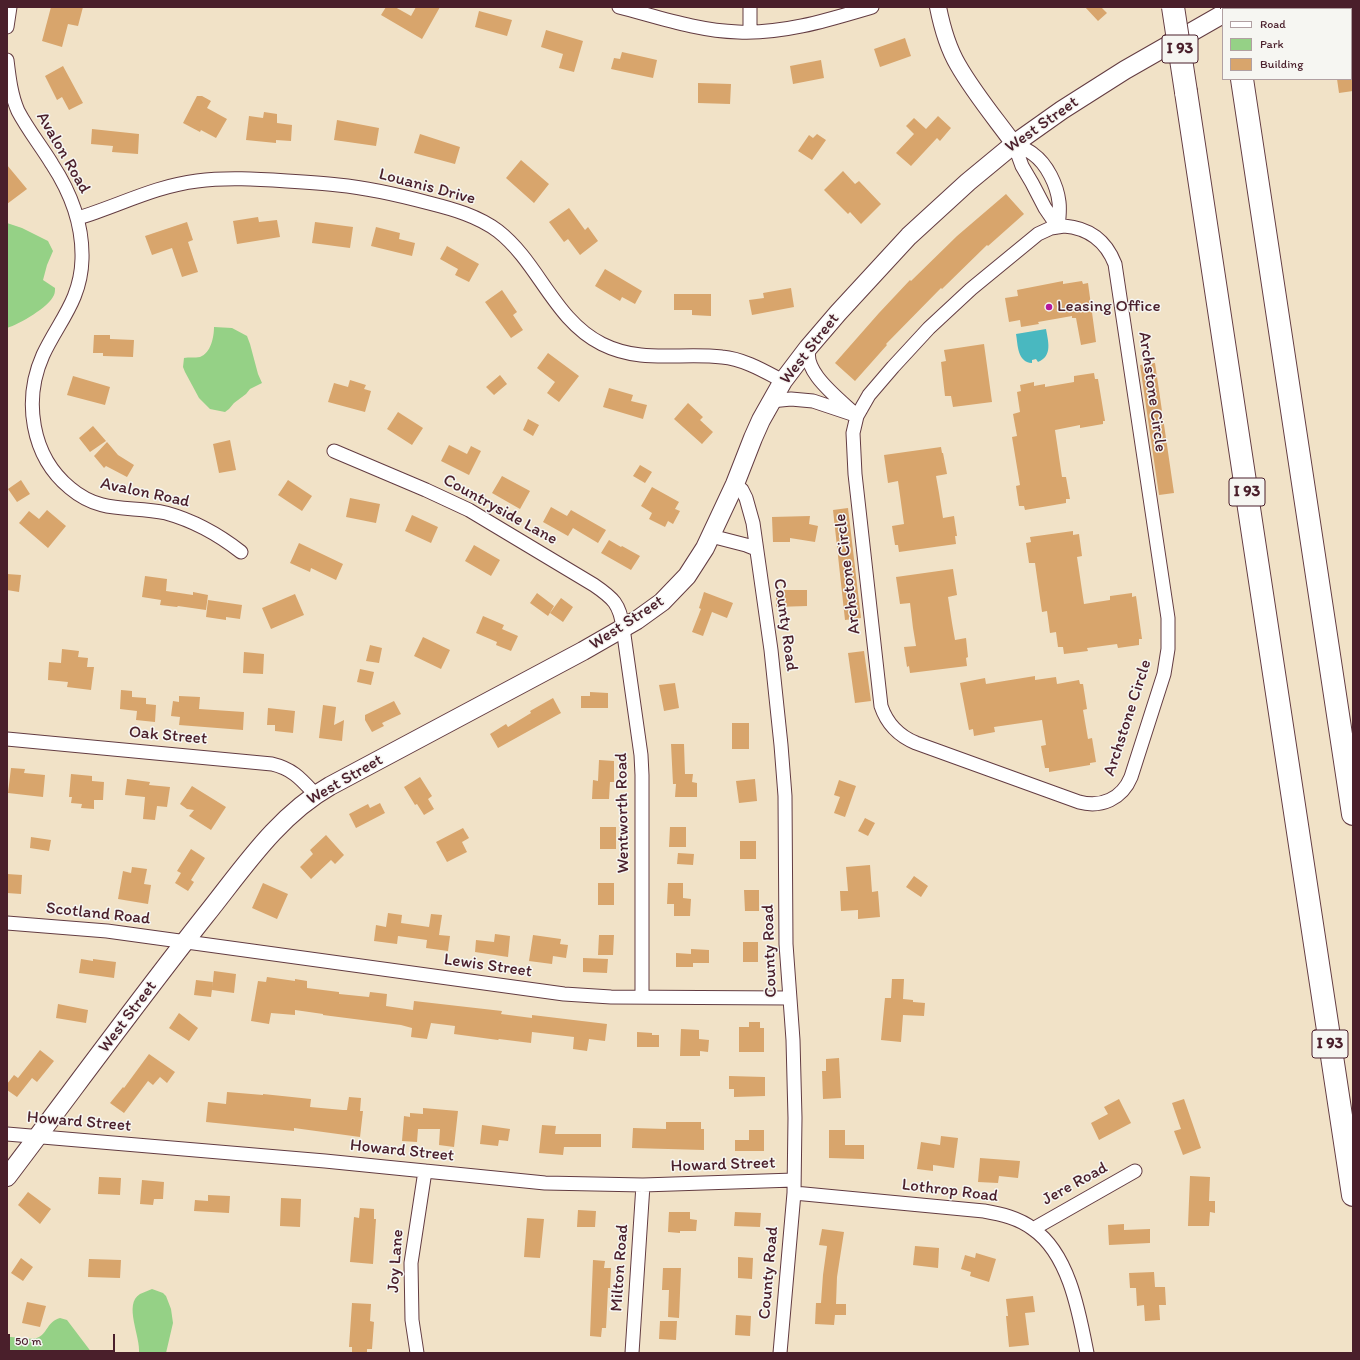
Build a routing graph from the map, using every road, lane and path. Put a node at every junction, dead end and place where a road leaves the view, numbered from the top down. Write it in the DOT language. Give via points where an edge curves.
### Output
graph roads {
  1 [pos="10,7"];
  2 [pos="619,7"];
  3 [pos="750,7"];
  4 [pos="872,7"];
  5 [pos="938,7"];
  6 [pos="1173,7"];
  7 [pos="1235,7"];
  8 [pos="1232,8"];
  9 [pos="1222,15"];
  10 [pos="7,27"];
  11 [pos="750,32"];
  12 [pos="7,60"];
  13 [pos="1242,80"];
  14 [pos="1014,144"];
  15 [pos="78,218"];
  16 [pos="1058,227"];
  17 [pos="815,339"];
  18 [pos="783,381"];
  19 [pos="771,401"];
  20 [pos="857,416"];
  21 [pos="334,451"];
  22 [pos="735,484"];
  23 [pos="711,536"];
  24 [pos="756,549"];
  25 [pos="241,552"];
  26 [pos="624,628"];
  27 [pos="7,739"];
  28 [pos="315,794"];
  29 [pos="1353,814"];
  30 [pos="7,923"];
  31 [pos="184,943"];
  32 [pos="642,998"];
  33 [pos="789,998"];
  34 [pos="7,1134"];
  35 [pos="37,1137"];
  36 [pos="425,1171"];
  37 [pos="1135,1171"];
  38 [pos="7,1177"];
  39 [pos="644,1185"];
  40 [pos="794,1186"];
  41 [pos="1353,1195"];
  42 [pos="1033,1228"];
  43 [pos="417,1353"];
  44 [pos="632,1353"];
  45 [pos="780,1353"];
  46 [pos="1087,1353"];
  1 -- 10 [label="street"];
  2 -- 11 [label="street" via="690,25"];
  3 -- 11 [label="street"];
  4 -- 11 [label="street" via="815,24"];
  5 -- 14 [label="street" via="957,64"];
  6 -- 41 [label="highway, I 93, bridge"];
  7 -- 8 [label="main road"];
  9 -- 14 [label="main road, West Street" via="1125,70"];
  12 -- 15 [label="street, Avalon Road" via="10,86 18,110 67,188"];
  13 -- 29 [label="highway"];
  14 -- 16 [label="street" via="1022,166"];
  14 -- 16 [label="street" via="1034,154 1049,173 1059,203"];
  14 -- 17 [label="main road, West Street" via="909,236"];
  15 -- 18 [label="street, Louanis Drive" via="169,186 197,180 266,179 338,184 406,197 463,213 496,229 517,248 570,321 600,344 622,352 645,356 706,356 732,359"];
  15 -- 25 [label="street, Avalon Road" via="82,246 79,284 71,305 44,355 34,385 32,404 35,433 44,456 69,487 95,503 115,508 165,513 186,519 222,537"];
  16 -- 20 [label="street, Archstone Circle" via="1038,234 946,311 893,367 866,400"];
  16 -- 20 [label="street, Archstone Circle" via="1078,228 1094,235 1107,248 1115,264 1168,618 1168,649 1161,686 1131,777 1124,790 1116,797 1100,804 1078,802 912,741 897,732 888,722 881,706 858,504 853,439"];
  17 -- 18 [label="main road, West Street"];
  17 -- 20 [label="street" via="809,353 813,370"];
  18 -- 19 [label="main road, West Street"];
  19 -- 20 [label="street" via="813,401"];
  19 -- 22 [label="main road, West Street"];
  21 -- 26 [label="street, Countryside Lane" via="469,510 594,585 610,596 617,605"];
  22 -- 23 [label="main road, West Street"];
  22 -- 24 [label="street, County Road" via="746,498"];
  23 -- 24 [label="street"];
  23 -- 26 [label="main road, West Street" via="694,566 678,586 654,609"];
  24 -- 33 [label="street, County Road" via="771,650 785,796"];
  26 -- 28 [label="main road, West Street"];
  26 -- 32 [label="street, Wentworth Road" via="642,775"];
  27 -- 28 [label="street, Oak Street" via="272,764 298,776"];
  28 -- 31 [label="main road, West Street" via="267,839"];
  30 -- 31 [label="street, Scotland Road" via="93,930"];
  31 -- 32 [label="street, Lewis Street" via="564,994"];
  31 -- 35 [label="main road, West Street"];
  32 -- 33 [label="street, Lewis Street"];
  33 -- 40 [label="street, County Road" via="794,1064"];
  34 -- 35 [label="street, Howard Street"];
  35 -- 36 [label="street, Howard Street"];
  35 -- 38 [label="main road, West Street"];
  36 -- 39 [label="street, Howard Street" via="545,1183"];
  36 -- 43 [label="street, Joy Lane" via="411,1262 412,1320"];
  37 -- 42 [label="street, Jere Road"];
  39 -- 40 [label="street, Howard Street"];
  39 -- 44 [label="street, Milton Road"];
  40 -- 42 [label="street, Lothrop Road" via="984,1211 1003,1215"];
  40 -- 45 [label="street, County Road"];
  42 -- 46 [label="street, Lothrop Road" via="1050,1245 1070,1283"];
}
